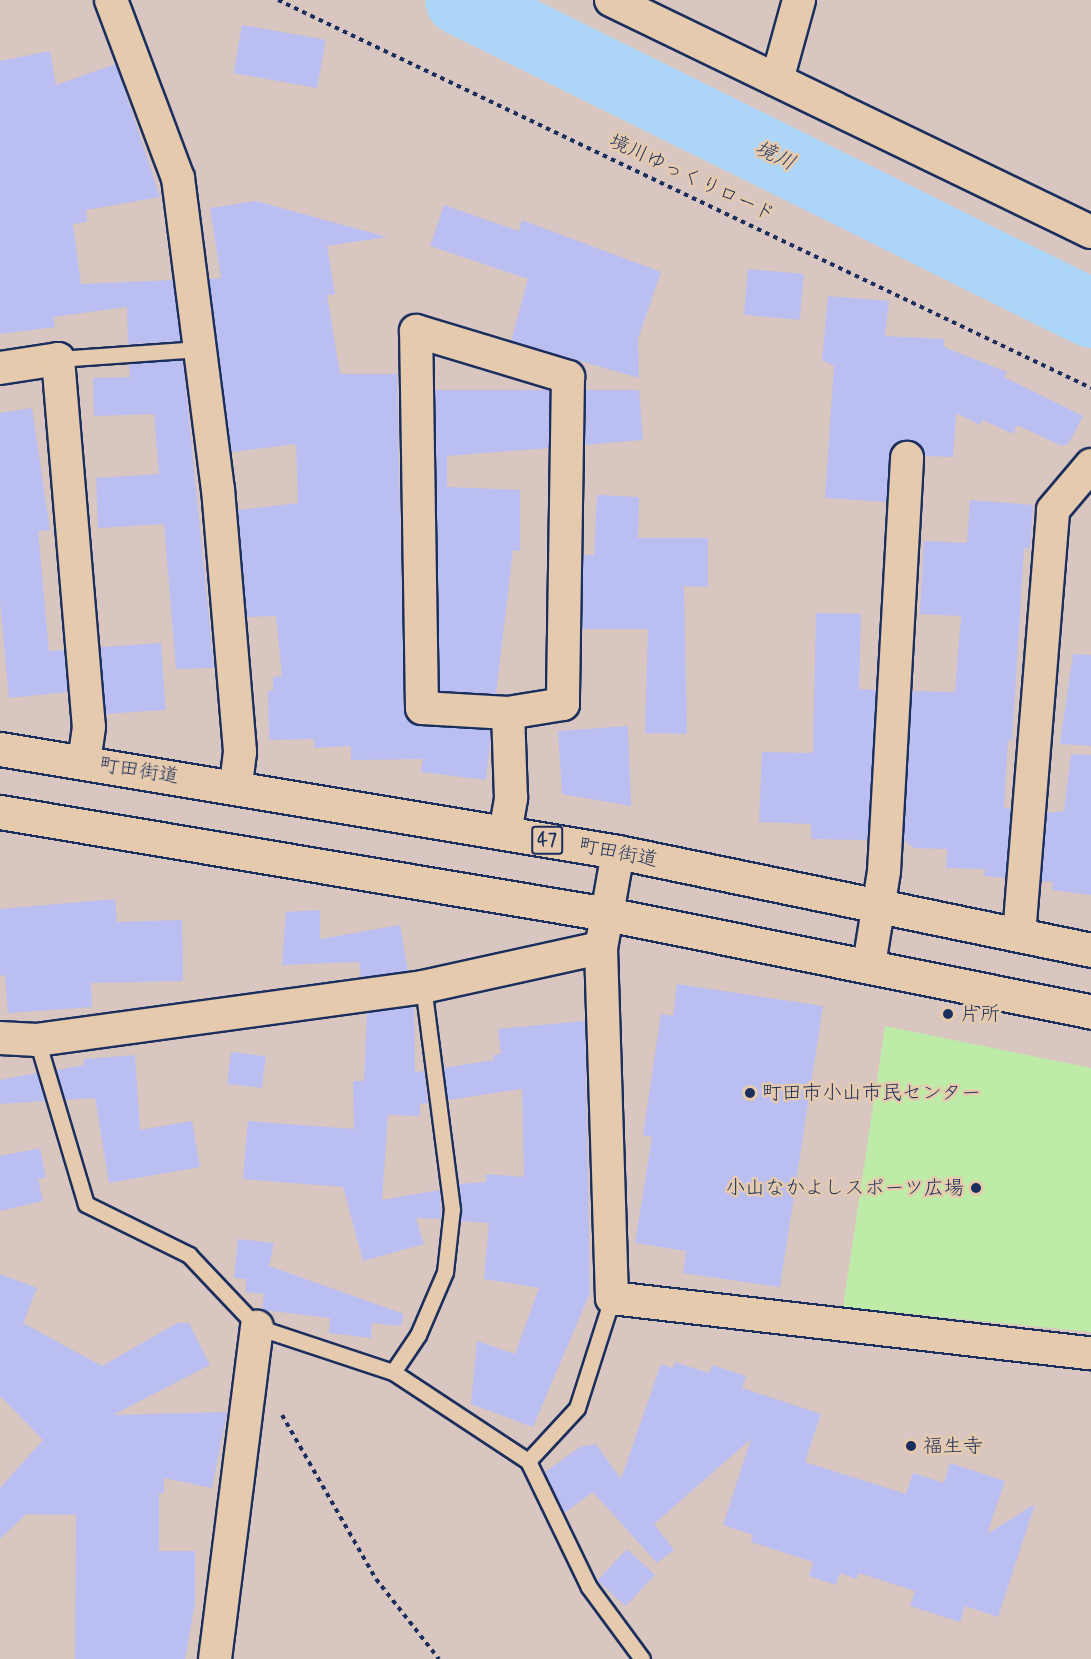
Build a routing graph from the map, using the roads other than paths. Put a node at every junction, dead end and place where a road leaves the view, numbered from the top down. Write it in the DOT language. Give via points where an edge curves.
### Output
graph roads {
  1 [pos="111,0"];
  2 [pos="611,0"];
  3 [pos="799,0"];
  4 [pos="643,7"];
  5 [pos="777,80"];
  6 [pos="1091,232"];
  7 [pos="200,349"];
  8 [pos="58,359"];
  9 [pos="0,368"];
  10 [pos="907,458"];
  11 [pos="1091,465"];
  12 [pos="508,713"];
  13 [pos="0,749"];
  14 [pos="84,762"];
  15 [pos="236,787"];
  16 [pos="0,812"];
  17 [pos="505,833"];
  18 [pos="618,852"];
  19 [pos="879,905"];
  20 [pos="607,914"];
  21 [pos="1019,935"];
  22 [pos="601,948"];
  23 [pos="1091,950"];
  24 [pos="869,965"];
  25 [pos="423,987"];
  26 [pos="1091,1012"];
  27 [pos="0,1038"];
  28 [pos="38,1040"];
  29 [pos="612,1298"];
  30 [pos="257,1327"];
  31 [pos="1091,1353"];
  32 [pos="393,1372"];
  33 [pos="528,1461"];
  34 [pos="215,1659"];
  35 [pos="642,1659"];
  1 -- 7 [label="street" via="178,178"];
  2 -- 4 [label="street"];
  3 -- 5 [label="street"];
  4 -- 5 [label="street"];
  5 -- 6 [label="street"];
  7 -- 8 [label="lane"];
  7 -- 15 [label="street" via="239,741"];
  8 -- 9 [label="street"];
  8 -- 14 [label="street" via="89,727"];
  10 -- 19 [label="street"];
  11 -- 21 [label="street" via="1053,510"];
  12 -- 12 [label="street" via="563,704 568,377 416,331 422,708"];
  12 -- 17 [label="street" via="511,798"];
  13 -- 14 [label="main road, 町田街道 / 47"];
  14 -- 15 [label="main road, 町田街道 / 47"];
  15 -- 17 [label="main road, 町田街道 / 47"];
  16 -- 20 [label="main road"];
  17 -- 18 [label="main road, 町田街道 / 47"];
  18 -- 19 [label="main road, 町田街道 / 47"];
  18 -- 20 [label="street"];
  19 -- 21 [label="main road, 町田街道 / 47"];
  19 -- 24 [label="street"];
  20 -- 22 [label="street"];
  20 -- 24 [label="main road"];
  21 -- 23 [label="main road, 町田街道 / 47"];
  22 -- 25 [label="street"];
  22 -- 29 [label="street"];
  24 -- 26 [label="main road"];
  25 -- 28 [label="street"];
  25 -- 32 [label="lane" via="452,1209 445,1272 418,1335"];
  27 -- 28 [label="street"];
  28 -- 30 [label="lane" via="86,1204 189,1256"];
  29 -- 31 [label="street"];
  29 -- 33 [label="lane" via="577,1408"];
  30 -- 32 [label="lane"];
  30 -- 34 [label="street" via="256,1360"];
  32 -- 33 [label="lane"];
  33 -- 35 [label="lane" via="589,1587"];
}
